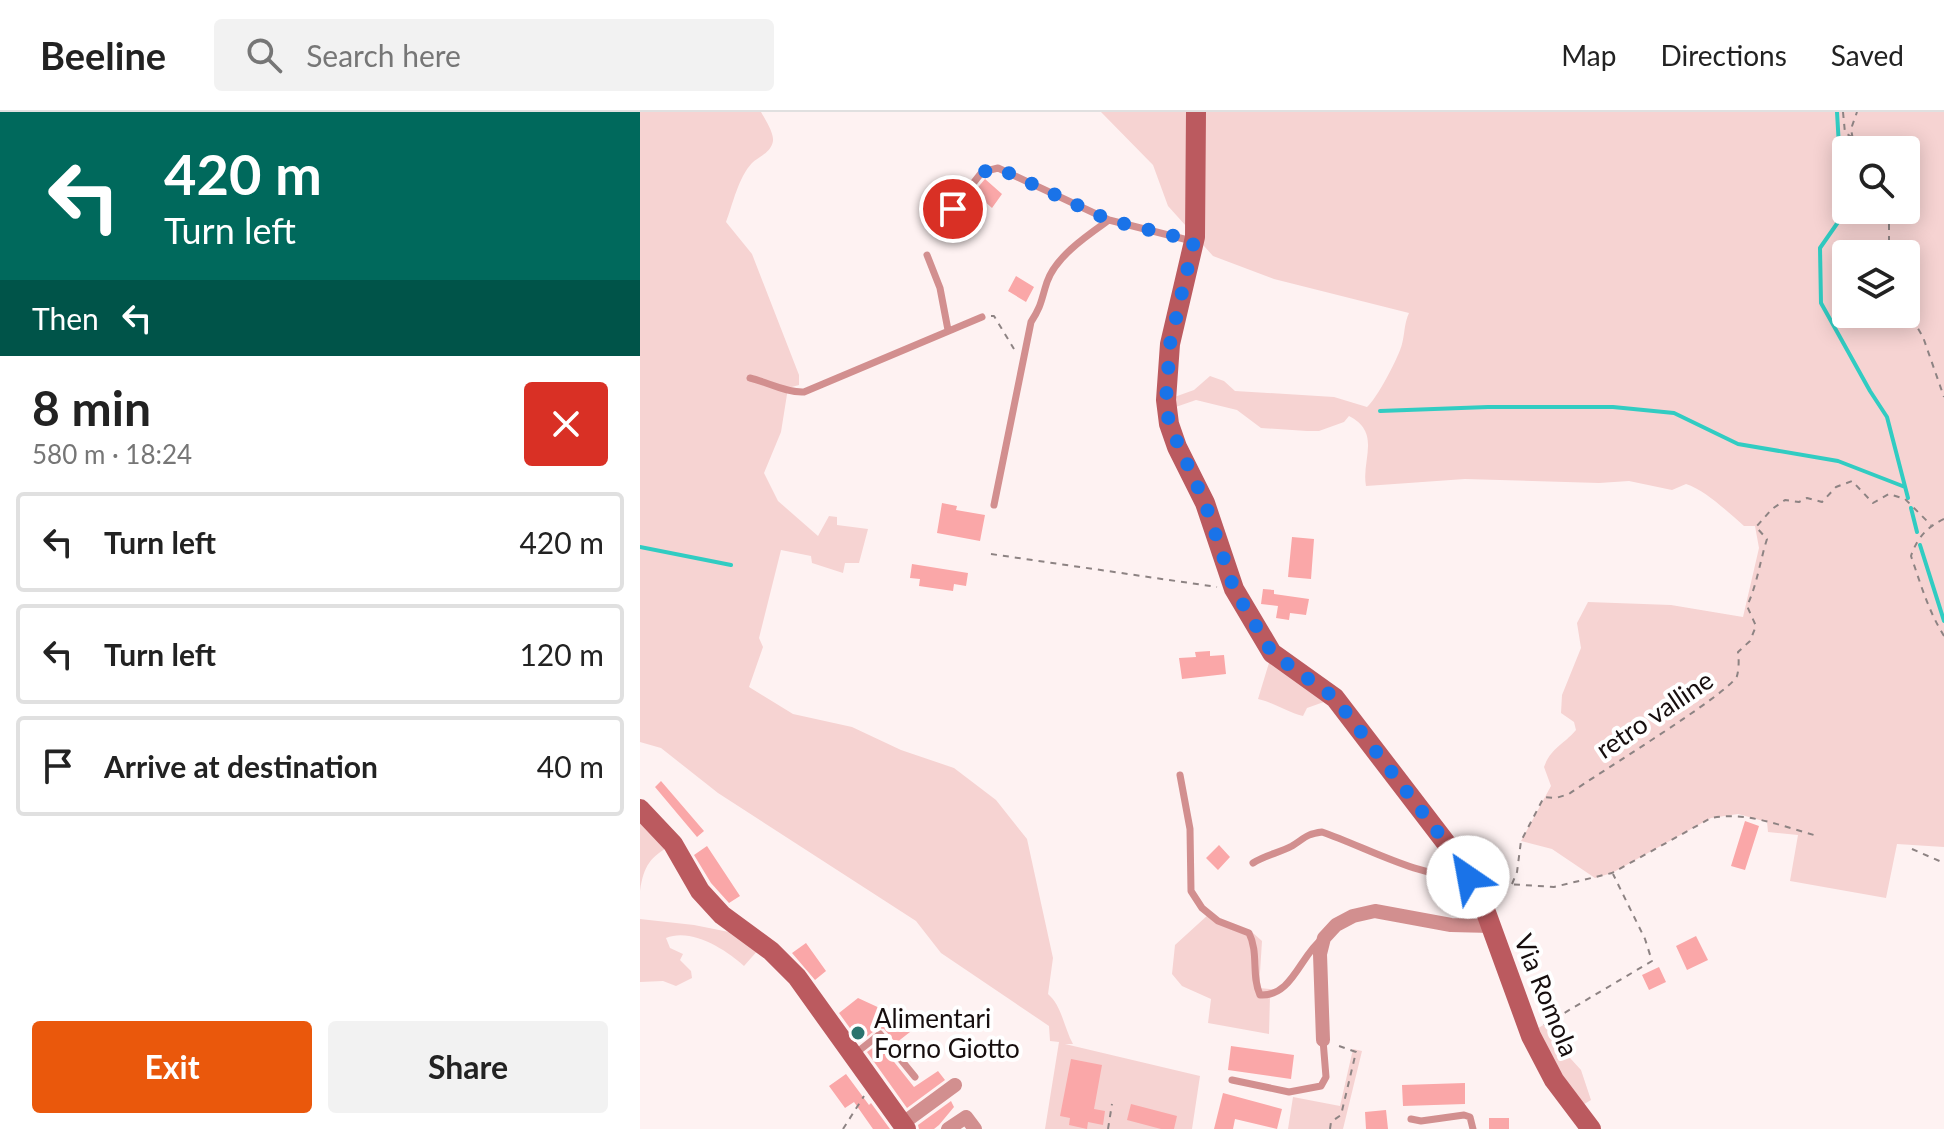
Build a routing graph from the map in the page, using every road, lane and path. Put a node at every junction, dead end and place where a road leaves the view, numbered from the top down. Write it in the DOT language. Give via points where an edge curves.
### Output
graph roads {
  1 [pos="1196,112"];
  2 [pos="1843,112"];
  3 [pos="1857,112"];
  4 [pos="1850,136"];
  5 [pos="1852,136"];
  6 [pos="953,209"];
  7 [pos="1109,220"];
  8 [pos="1194,241"];
  9 [pos="927,255"];
  10 [pos="982,317"];
  11 [pos="1918,328"];
  12 [pos="948,330"];
  13 [pos="1022,356"];
  14 [pos="750,378"];
  15 [pos="1944,397"];
  16 [pos="994,505"];
  17 [pos="1944,519"];
  18 [pos="1931,525"];
  19 [pos="991,554"];
  20 [pos="1234,589"];
  21 [pos="1944,636"];
  22 [pos="1180,775"];
  23 [pos="640,809"];
  24 [pos="1814,835"];
  25 [pos="1912,849"];
  26 [pos="1253,863"];
  27 [pos="1944,863"];
  28 [pos="1612,873"];
  29 [pos="1471,881"];
  30 [pos="1512,884"];
  31 [pos="1491,926"];
  32 [pos="1324,938"];
  33 [pos="1530,1033"];
  34 [pos="1323,1040"];
  35 [pos="854,1054"];
  36 [pos="915,1077"];
  37 [pos="1232,1080"];
  38 [pos="873,1082"];
  39 [pos="955,1085"];
  40 [pos="1112,1104"];
  41 [pos="1411,1119"];
  42 [pos="904,1127"];
  43 [pos="843,1129"];
  44 [pos="948,1129"];
  45 [pos="975,1129"];
  46 [pos="1108,1129"];
  47 [pos="1330,1129"];
  48 [pos="1473,1129"];
  49 [pos="1591,1129"];
  1 -- 8 [label="street, Via Romola"];
  2 -- 4 [label="path" via="1845,133"];
  3 -- 5 [label="path"];
  6 -- 7 [label="lane" via="982,172 998,168"];
  7 -- 8 [label="lane"];
  7 -- 13 [label="lane" via="1052,274"];
  8 -- 20 [label="street, Via Romola" via="1170,344 1166,400 1169,424 1205,503"];
  9 -- 12 [label="lane"];
  10 -- 12 [label="lane"];
  10 -- 13 [label="path" via="994,316"];
  11 -- 15 [label="path"];
  12 -- 14 [label="lane" via="804,392"];
  13 -- 16 [label="lane"];
  17 -- 18 [label="path"];
  18 -- 21 [label="path" via="1911,556 1927,609"];
  18 -- 30 [label="path, retro valline" via="1905,499 1889,494 1873,503 1852,481 1836,487 1822,502 1785,500 1772,509 1756,527 1767,539 1747,606 1756,626 1738,652 1737,676 1569,794 1544,797 1521,841"];
  19 -- 20 [label="path"];
  20 -- 29 [label="street, Via Romola" via="1272,653 1335,698"];
  22 -- 32 [label="lane" via="1190,829 1191,891 1218,921 1249,933 1260,995 1282,990"];
  23 -- 35 [label="street" via="673,844 700,891 797,977"];
  24 -- 28 [label="path" via="1724,815"];
  25 -- 27 [label="path"];
  26 -- 29 [label="lane" via="1291,847 1308,833 1322,832 1416,868"];
  28 -- 30 [label="path" via="1554,887"];
  28 -- 33 [label="path" via="1652,961"];
  29 -- 30 [label="path"];
  29 -- 31 [label="street, Via Romola"];
  31 -- 32 [label="street" via="1451,925 1375,911 1336,925"];
  31 -- 33 [label="street, Via Romola"];
  32 -- 34 [label="street"];
  33 -- 49 [label="street, Via Romola" via="1554,1080"];
  34 -- 37 [label="lane" via="1326,1077 1321,1086 1289,1092"];
  34 -- 47 [label="path" via="1356,1052 1341,1115"];
  35 -- 36 [label="lane" via="880,1034"];
  35 -- 38 [label="street"];
  38 -- 42 [label="street"];
  38 -- 43 [label="path"];
  39 -- 42 [label="street"];
  40 -- 46 [label="path"];
  41 -- 48 [label="lane" via="1464,1115"];
  44 -- 45 [label="street" via="966,1117"];
}
